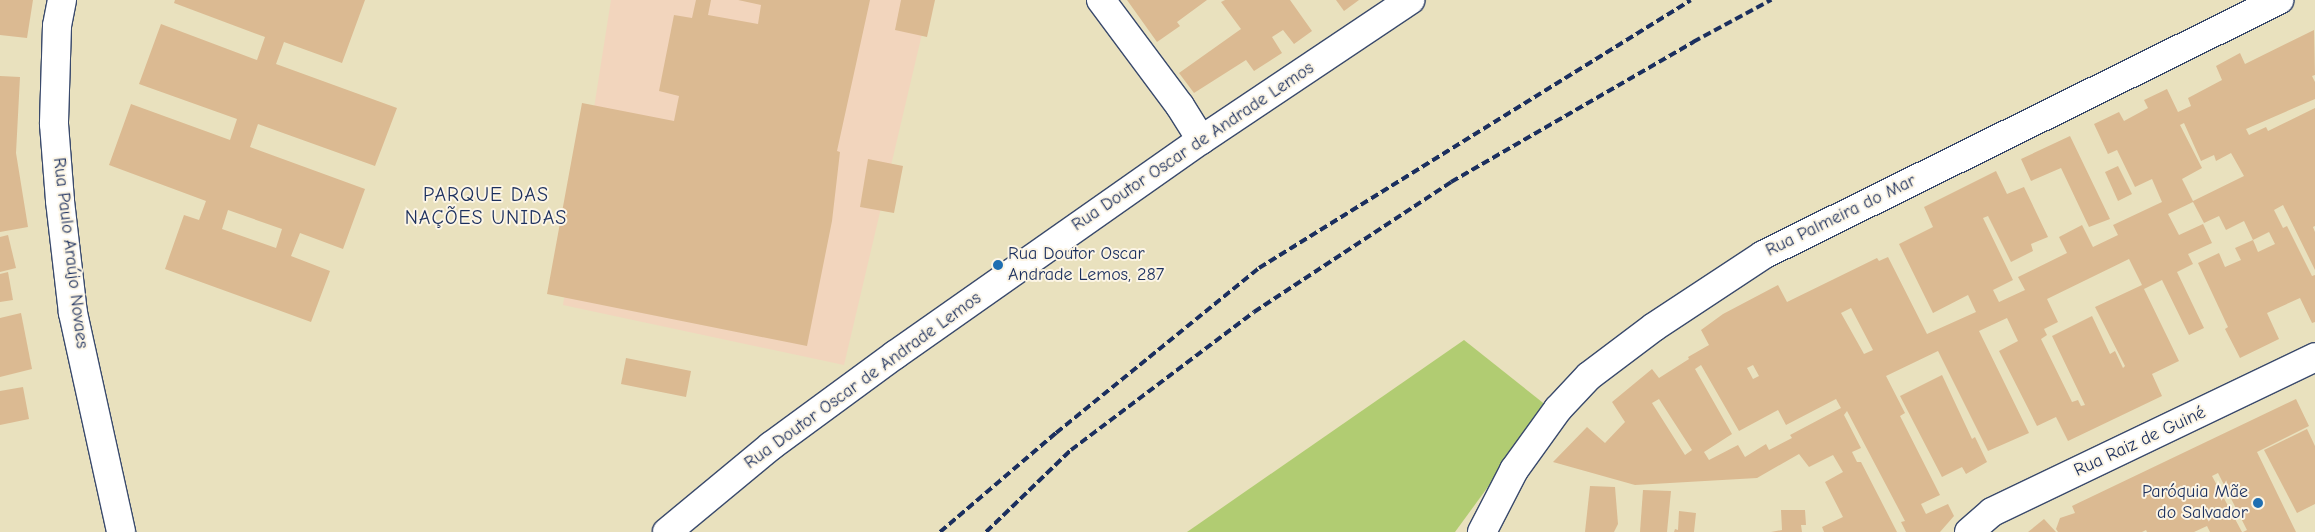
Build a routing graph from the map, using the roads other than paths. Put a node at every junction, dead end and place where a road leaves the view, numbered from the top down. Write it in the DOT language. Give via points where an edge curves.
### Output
graph roads {
  1 [pos="62,0"];
  2 [pos="1101,0"];
  3 [pos="1410,0"];
  4 [pos="2279,0"];
  5 [pos="1201,140"];
  6 [pos="2315,357"];
  7 [pos="122,532"];
  8 [pos="667,532"];
  9 [pos="1482,532"];
  10 [pos="1969,532"];
  1 -- 7 [label="street, Rua Paulo Araújo Novaes" via="57,26 54,124 60,202 73,313"];
  2 -- 5 [label="street" via="1180,106"];
  3 -- 5 [label="street, Rua Doutor Oscar de Andrade Lemos"];
  4 -- 9 [label="street, Rua Palmeira do Mar" via="1804,233 1763,255 1693,301 1589,376 1558,409 1514,470"];
  5 -- 8 [label="street, Rua Doutor Oscar de Andrade Lemos" via="833,400 771,446"];
  6 -- 10 [label="street, Rua Raiz de Guiné" via="1992,512"];
}
